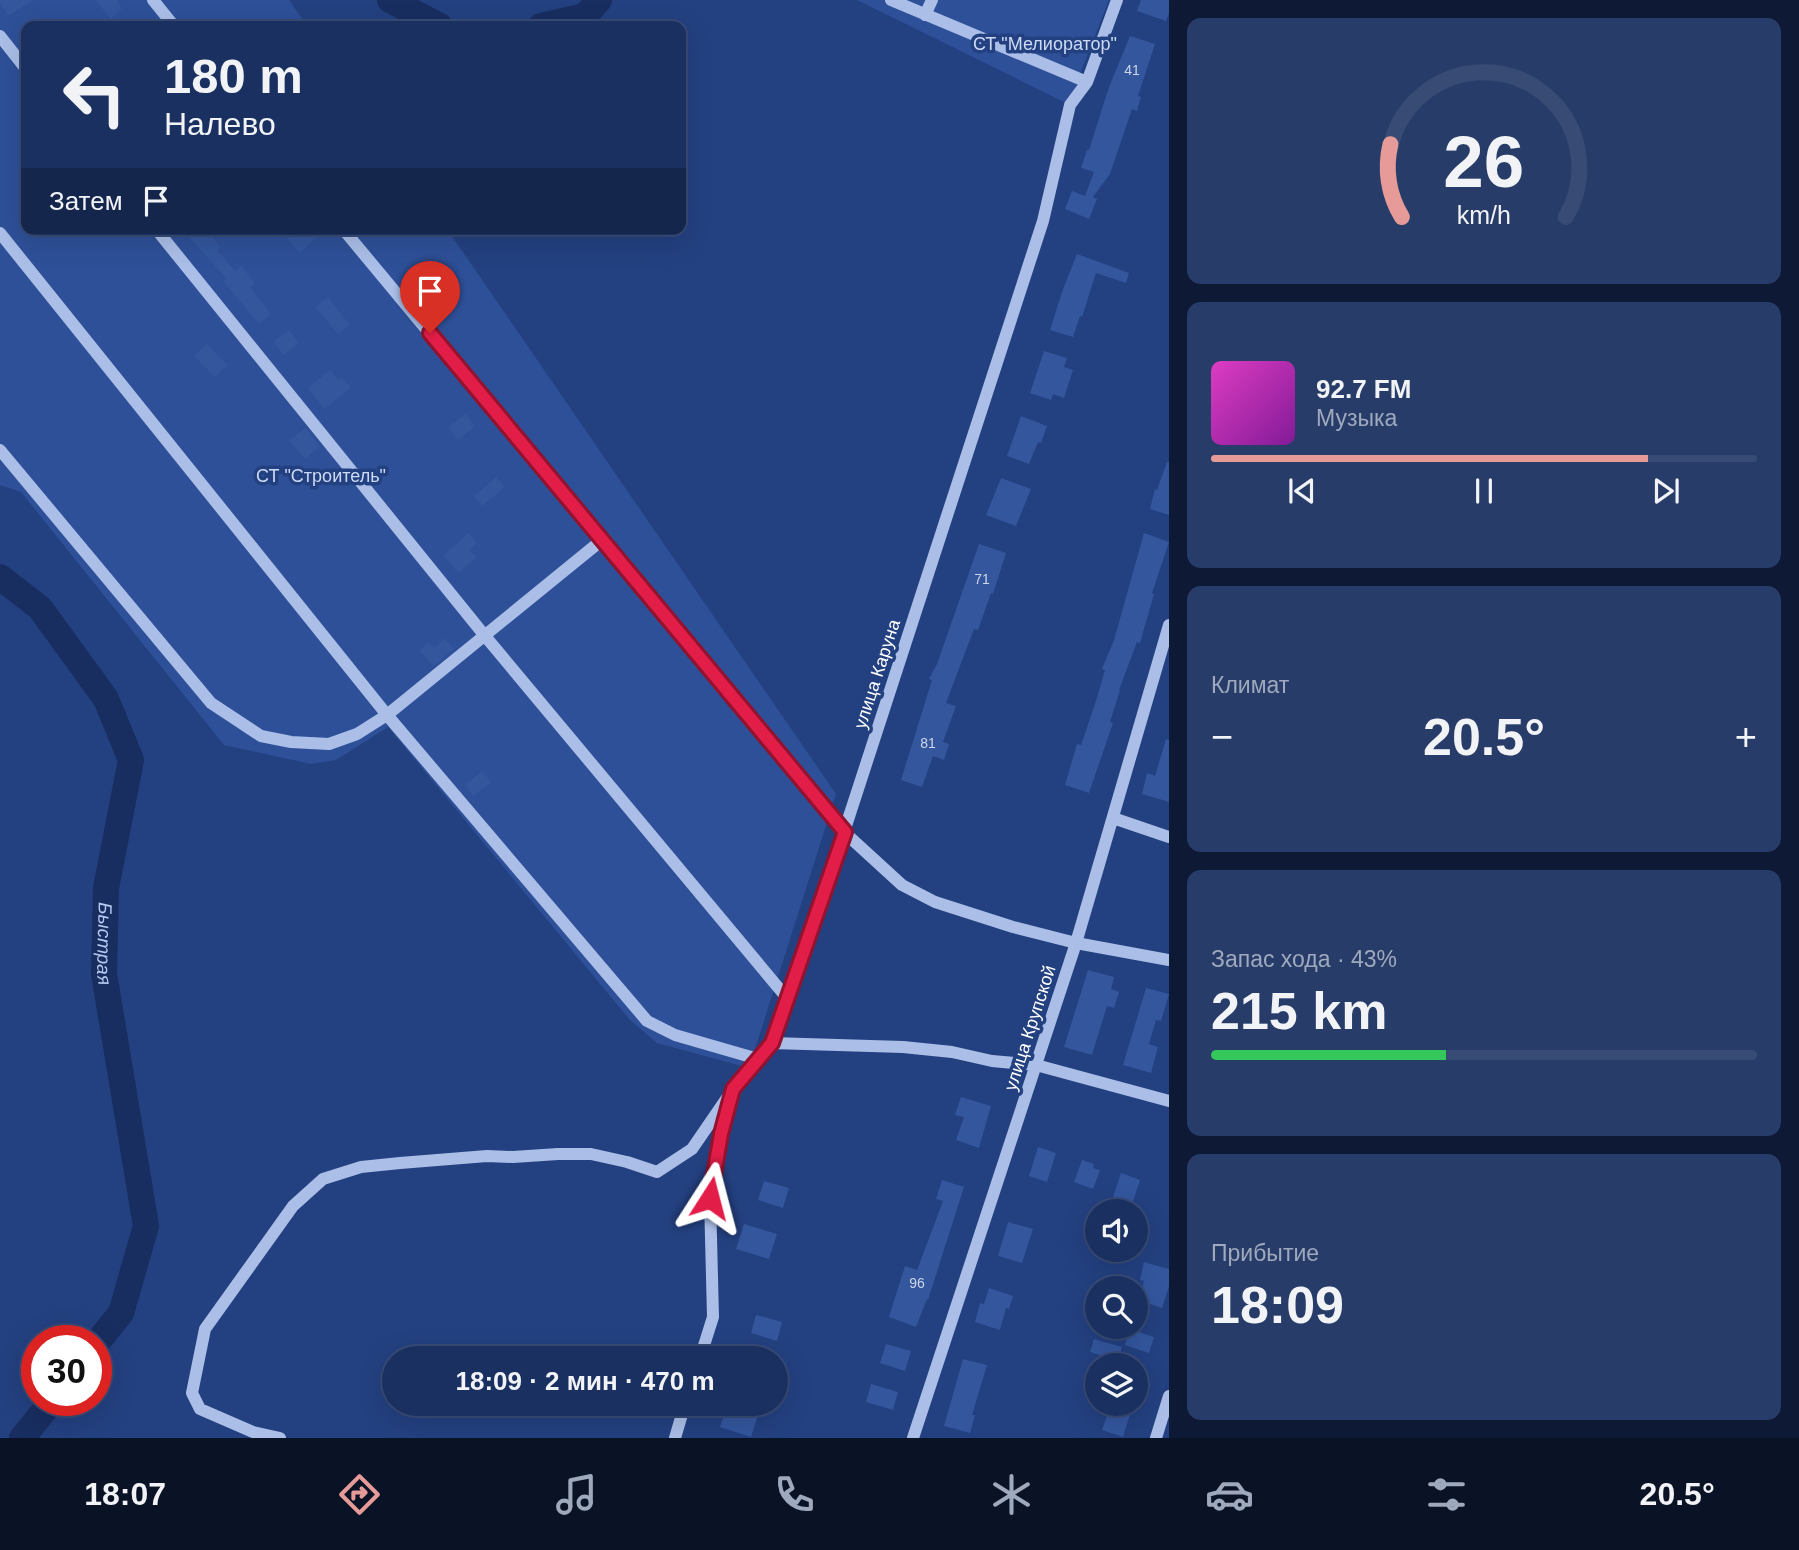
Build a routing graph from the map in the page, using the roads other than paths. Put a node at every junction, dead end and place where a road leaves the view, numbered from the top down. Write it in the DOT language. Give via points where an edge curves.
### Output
graph roads {
  1 [pos="153,0"];
  2 [pos="891,0"];
  3 [pos="932,0"];
  4 [pos="1117,0"];
  5 [pos="925,15"];
  6 [pos="170,21"];
  7 [pos="0,36"];
  8 [pos="21,63"];
  9 [pos="1087,82"];
  10 [pos="0,233"];
  11 [pos="161,235"];
  12 [pos="348,235"];
  13 [pos="0,450"];
  14 [pos="0,470"];
  15 [pos="19,474"];
  16 [pos="602,540"];
  17 [pos="1169,625"];
  18 [pos="485,636"];
  19 [pos="387,715"];
  20 [pos="1113,818"];
  21 [pos="845,832"];
  22 [pos="1169,837"];
  23 [pos="1076,943"];
  24 [pos="1169,960"];
  25 [pos="787,999"];
  26 [pos="772,1043"];
  27 [pos="758,1059"];
  28 [pos="1036,1065"];
  29 [pos="733,1089"];
  30 [pos="1169,1101"];
  31 [pos="704,1346"];
  32 [pos="1169,1396"];
  33 [pos="681,1416"];
  34 [pos="280,1438"];
  35 [pos="675,1438"];
  36 [pos="913,1438"];
  37 [pos="1156,1438"];
  1 -- 6 [label="street"];
  2 -- 5 [label="street"];
  3 -- 5 [label="street"];
  4 -- 9 [label="street, улица Каруна"];
  5 -- 9 [label="street"];
  7 -- 8 [label="street"];
  9 -- 21 [label="street, улица Каруна" via="1070,105 1043,221"];
  10 -- 19 [label="street"];
  11 -- 18 [label="street"];
  12 -- 16 [label="street"];
  13 -- 15 [label="street"];
  14 -- 15 [label="street"];
  15 -- 19 [label="street" via="211,703 261,736 329,744"];
  16 -- 18 [label="street"];
  16 -- 21 [label="street"];
  17 -- 20 [label="street, улица Крупской"];
  18 -- 19 [label="street"];
  18 -- 25 [label="street"];
  19 -- 27 [label="street" via="648,1021 675,1035"];
  20 -- 22 [label="street"];
  20 -- 23 [label="street, улица Крупской"];
  21 -- 23 [label="street" via="902,885 935,902"];
  21 -- 25 [label="street, улица Каруна"];
  23 -- 24 [label="street"];
  23 -- 28 [label="street, улица Крупской"];
  25 -- 26 [label="street, улица Каруна"];
  26 -- 27 [label="street, улица Каруна"];
  26 -- 28 [label="street" via="927,1049"];
  27 -- 29 [label="street, улица Каруна"];
  28 -- 30 [label="street"];
  28 -- 36 [label="street, улица Крупской"];
  29 -- 31 [label="street, улица Каруна" via="710,1198 713,1317"];
  29 -- 34 [label="street" via="692,1149 657,1172 591,1154 558,1154 361,1167 323,1179 293,1206 205,1329 192,1393 200,1409 253,1432"];
  32 -- 37 [label="street"];
  33 -- 35 [label="street"];
}
